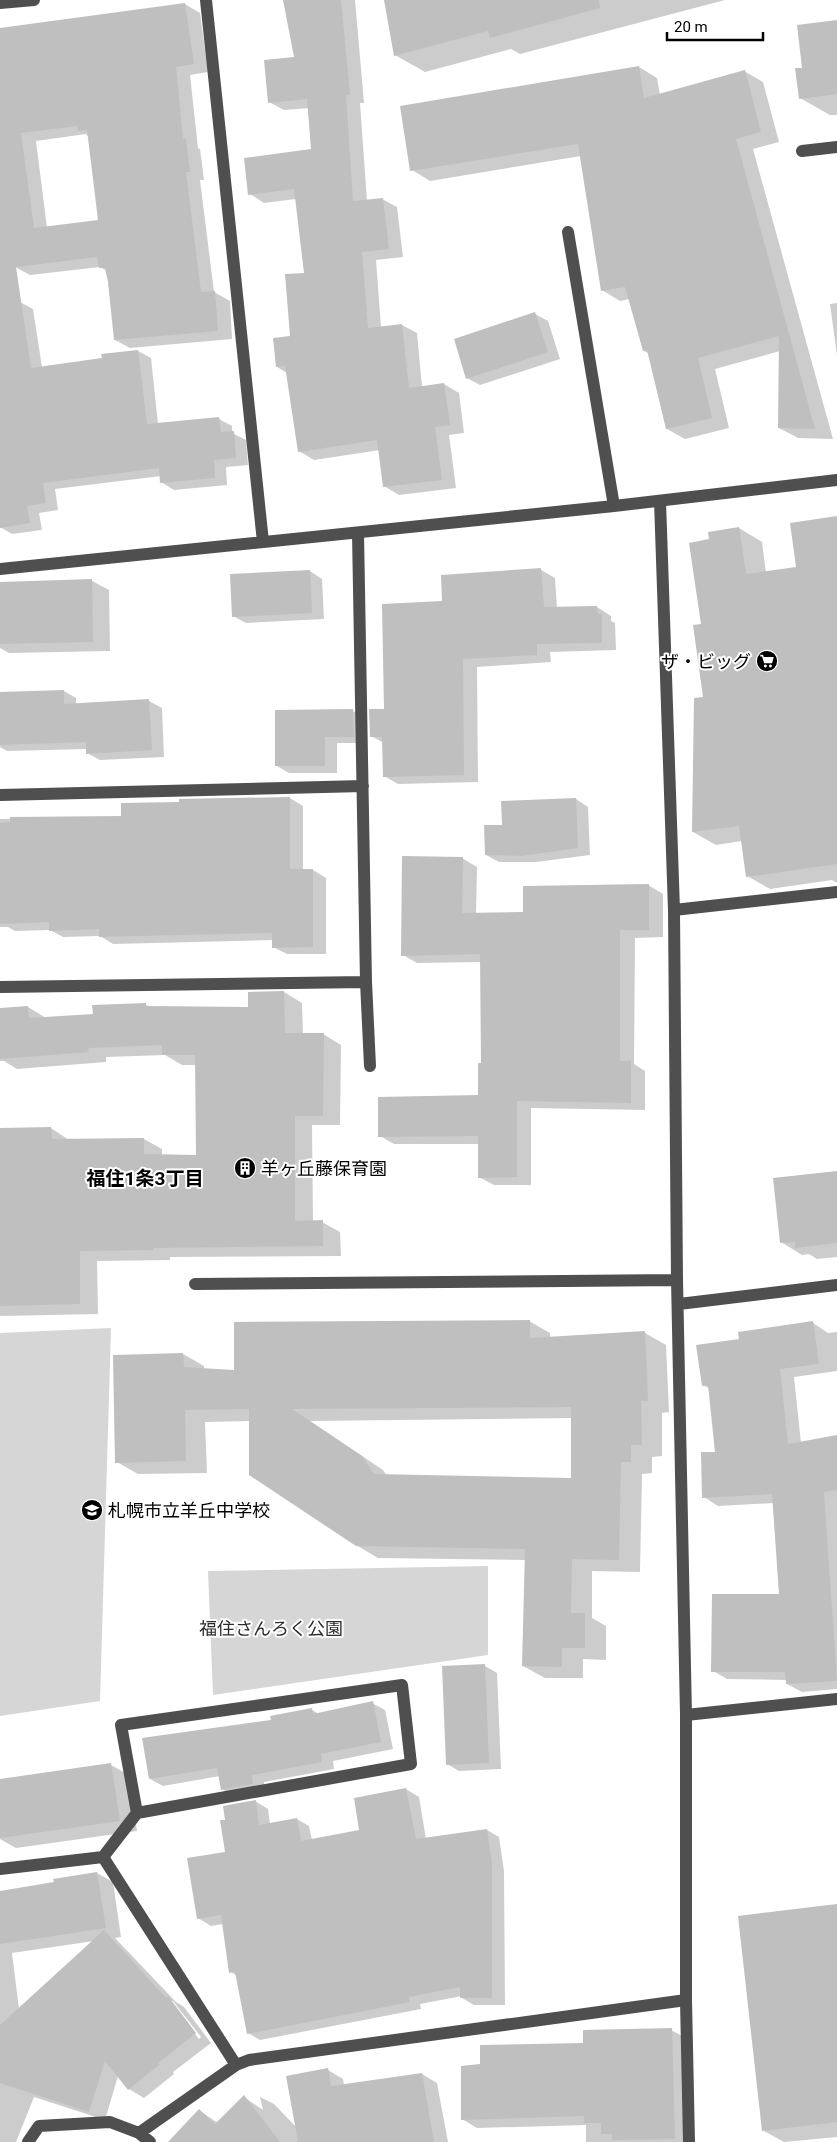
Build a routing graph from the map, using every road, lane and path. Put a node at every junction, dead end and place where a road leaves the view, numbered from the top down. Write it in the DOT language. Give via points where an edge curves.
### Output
graph roads {
  1 [pos="34,0"];
  2 [pos="206,0"];
  3 [pos="0,3"];
  4 [pos="837,146"];
  5 [pos="802,151"];
  6 [pos="568,232"];
  7 [pos="837,480"];
  8 [pos="660,501"];
  9 [pos="614,506"];
  10 [pos="358,533"];
  11 [pos="263,542"];
  12 [pos="0,569"];
  13 [pos="363,786"];
  14 [pos="0,796"];
  15 [pos="837,892"];
  16 [pos="674,910"];
  17 [pos="366,982"];
  18 [pos="0,987"];
  19 [pos="370,1066"];
  20 [pos="677,1280"];
  21 [pos="195,1284"];
  22 [pos="837,1285"];
  23 [pos="678,1304"];
  24 [pos="837,1699"];
  25 [pos="686,1715"];
  26 [pos="137,1813"];
  27 [pos="103,1857"];
  28 [pos="0,1869"];
  29 [pos="686,2000"];
  30 [pos="236,2065"];
  31 [pos="140,2133"];
  32 [pos="28,2142"];
  33 [pos="150,2142"];
  34 [pos="689,2142"];
  1 -- 3 [label="street"];
  2 -- 11 [label="street"];
  4 -- 5 [label="street"];
  6 -- 9 [label="street"];
  7 -- 8 [label="street"];
  8 -- 9 [label="street"];
  8 -- 16 [label="street"];
  9 -- 10 [label="street"];
  10 -- 11 [label="street"];
  10 -- 13 [label="street"];
  11 -- 12 [label="street"];
  13 -- 14 [label="street"];
  13 -- 17 [label="street"];
  15 -- 16 [label="street"];
  16 -- 20 [label="street"];
  17 -- 18 [label="street"];
  17 -- 19 [label="street"];
  20 -- 21 [label="street"];
  20 -- 23 [label="street"];
  22 -- 23 [label="street"];
  23 -- 25 [label="street"];
  24 -- 25 [label="street"];
  25 -- 29 [label="street"];
  26 -- 26 [label="street" via="121,1725 402,1684 411,1764"];
  26 -- 27 [label="street"];
  27 -- 28 [label="street"];
  27 -- 30 [label="street"];
  29 -- 30 [label="street" via="249,2060"];
  29 -- 34 [label="street"];
  30 -- 31 [label="street"];
  31 -- 32 [label="street" via="110,2122 38,2126"];
  31 -- 33 [label="street"];
}
